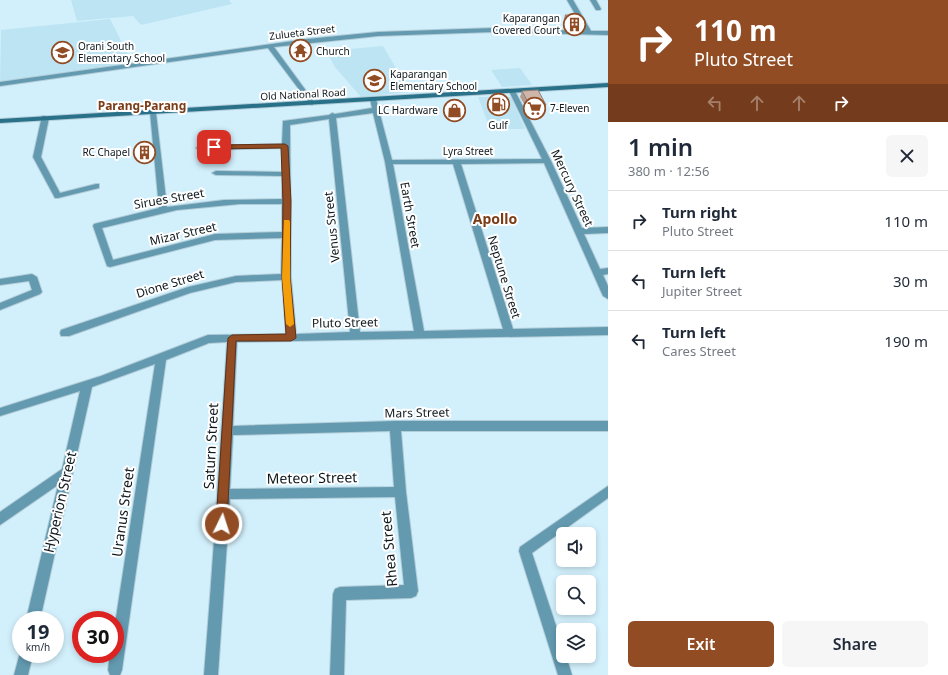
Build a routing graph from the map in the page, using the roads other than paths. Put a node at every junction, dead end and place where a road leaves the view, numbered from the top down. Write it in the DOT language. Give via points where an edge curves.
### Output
graph roads {
  1 [pos="570,0"];
  2 [pos="593,0"];
  3 [pos="598,9"];
  4 [pos="589,33"];
  5 [pos="608,33"];
  6 [pos="270,46"];
  7 [pos="0,84"];
  8 [pos="608,85"];
  9 [pos="512,91"];
  10 [pos="373,99"];
  11 [pos="312,103"];
  12 [pos="376,110"];
  13 [pos="152,113"];
  14 [pos="332,115"];
  15 [pos="45,118"];
  16 [pos="0,121"];
  17 [pos="285,146"];
  18 [pos="200,148"];
  19 [pos="456,161"];
  20 [pos="547,161"];
  21 [pos="389,162"];
  22 [pos="216,173"];
  23 [pos="286,174"];
  24 [pos="96,186"];
  25 [pos="287,201"];
  26 [pos="163,210"];
  27 [pos="608,230"];
  28 [pos="578,231"];
  29 [pos="286,235"];
  30 [pos="110,264"];
  31 [pos="608,271"];
  32 [pos="598,272"];
  33 [pos="286,277"];
  34 [pos="0,282"];
  35 [pos="608,296"];
  36 [pos="0,307"];
  37 [pos="608,331"];
  38 [pos="509,332"];
  39 [pos="65,333"];
  40 [pos="420,335"];
  41 [pos="355,336"];
  42 [pos="232,338"];
  43 [pos="291,338"];
  44 [pos="161,359"];
  45 [pos="87,385"];
  46 [pos="0,412"];
  47 [pos="395,426"];
  48 [pos="608,426"];
  49 [pos="226,431"];
  50 [pos="67,472"];
  51 [pos="608,491"];
  52 [pos="400,492"];
  53 [pos="224,494"];
  54 [pos="0,519"];
  55 [pos="35,611"];
  56 [pos="24,663"];
  57 [pos="115,670"];
  58 [pos="21,675"];
  59 [pos="211,675"];
  60 [pos="337,675"];
  61 [pos="565,675"];
  1 -- 4 [label="street"];
  2 -- 3 [label="street"];
  4 -- 5 [label="street, Zulueta Street"];
  4 -- 6 [label="street, Zulueta Street" via="431,31 370,34"];
  6 -- 7 [label="street, Zulueta Street"];
  6 -- 11 [label="street"];
  8 -- 9 [label="main road, Old National Road"];
  9 -- 10 [label="main road, Old National Road"];
  9 -- 20 [label="street, Mercury Street"];
  10 -- 11 [label="main road, Old National Road"];
  10 -- 12 [label="street, Earth Street"];
  11 -- 13 [label="main road, Old National Road"];
  12 -- 14 [label="street"];
  12 -- 21 [label="street, Earth Street"];
  13 -- 15 [label="main road, Old National Road"];
  13 -- 26 [label="street"];
  14 -- 17 [label="street" via="286,123"];
  14 -- 41 [label="street, Venus Street"];
  15 -- 16 [label="main road, Old National Road"];
  15 -- 24 [label="street" via="37,157 58,196"];
  17 -- 18 [label="street"];
  17 -- 23 [label="street"];
  19 -- 20 [label="street, Lyra Street"];
  19 -- 21 [label="street, Lyra Street"];
  19 -- 38 [label="street, Neptune Street"];
  20 -- 28 [label="street, Mercury Street"];
  21 -- 40 [label="street, Earth Street"];
  22 -- 23 [label="street"];
  23 -- 25 [label="street"];
  25 -- 26 [label="street, Sirues Street" via="238,201"];
  25 -- 29 [label="street"];
  26 -- 30 [label="street, Sirues Street" via="97,226"];
  27 -- 28 [label="street"];
  28 -- 32 [label="street, Mercury Street"];
  29 -- 30 [label="street, Mizar Street" via="215,237"];
  29 -- 33 [label="street"];
  31 -- 32 [label="street"];
  32 -- 35 [label="street, Mercury Street"];
  33 -- 39 [label="street, Dione Street" via="236,279 188,290"];
  33 -- 43 [label="street"];
  34 -- 36 [label="street" via="32,277 37,292"];
  37 -- 38 [label="street, Pluto Street"];
  38 -- 40 [label="street, Pluto Street"];
  40 -- 41 [label="street, Pluto Street"];
  41 -- 43 [label="street, Pluto Street"];
  42 -- 43 [label="street, Pluto Street"];
  42 -- 44 [label="street, Pluto Street" via="208,339"];
  42 -- 49 [label="street, Saturn Street"];
  44 -- 45 [label="street, Pluto Street"];
  44 -- 57 [label="street, Uranus Street"];
  45 -- 46 [label="street, Pluto Street"];
  45 -- 50 [label="street, Hyperion Street"];
  47 -- 48 [label="street, Mars Street"];
  47 -- 49 [label="street, Mars Street"];
  47 -- 52 [label="street, Rhea Street"];
  49 -- 53 [label="street, Saturn Street"];
  50 -- 54 [label="street"];
  50 -- 55 [label="street, Hyperion Street"];
  51 -- 61 [label="street" via="525,551"];
  52 -- 53 [label="street, Meteor Street"];
  52 -- 60 [label="street, Rhea Street" via="411,591 340,594"];
  53 -- 59 [label="street, Saturn Street"];
  56 -- 58 [label="street"];
}
